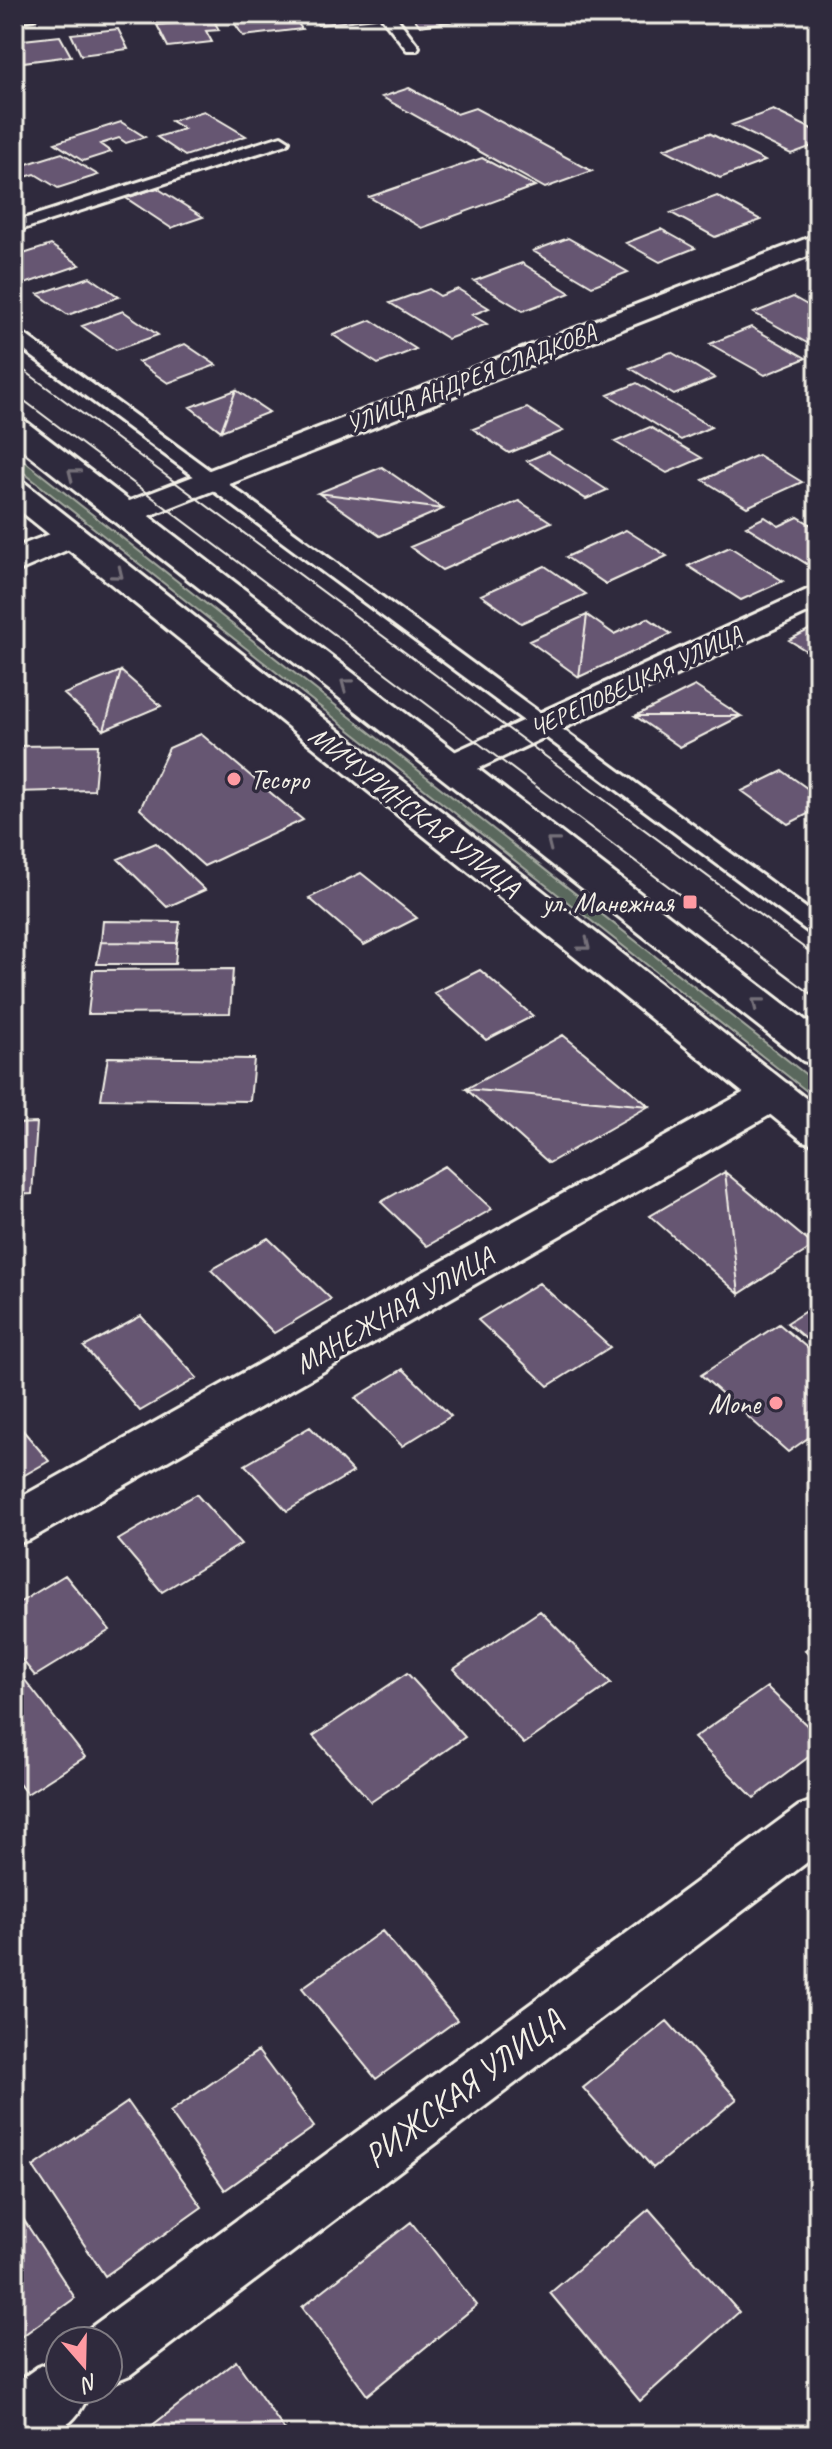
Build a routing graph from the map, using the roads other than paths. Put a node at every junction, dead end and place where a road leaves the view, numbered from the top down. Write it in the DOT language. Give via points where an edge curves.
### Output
graph roads {
  1 [pos="25,14"];
  2 [pos="386,14"];
  3 [pos="14,15"];
  4 [pos="412,47"];
  5 [pos="281,141"];
  6 [pos="14,227"];
  7 [pos="818,242"];
  8 [pos="14,335"];
  9 [pos="14,428"];
  10 [pos="211,480"];
  11 [pos="14,490"];
  12 [pos="125,514"];
  13 [pos="71,536"];
  14 [pos="14,563"];
  15 [pos="818,595"];
  16 [pos="544,725"];
  17 [pos="454,766"];
  18 [pos="818,928"];
  19 [pos="818,1051"];
  20 [pos="774,1094"];
  21 [pos="818,1130"];
  22 [pos="14,1525"];
  23 [pos="818,1823"];
  24 [pos="124,2341"];
  25 [pos="44,2401"];
  26 [pos="14,2423"];
  1 -- 3 [label="street"];
  2 -- 4 [label="lane"];
  5 -- 6 [label="lane"];
  7 -- 10 [label="street, УЛИЦА АНДРЕЯ СЛАДКОВА"];
  8 -- 10 [label="lane"];
  12 -- 9 [label="street, МИЧУРИНСКАЯ УЛИЦА, one-way"];
  10 -- 12 [label="street, УЛИЦА АНДРЕЯ СЛАДКОВА"];
  10 -- 16 [label="lane"];
  11 -- 13 [label="street, МИЧУРИНСКАЯ УЛИЦА"];
  17 -- 12 [label="street, МИЧУРИНСКАЯ УЛИЦА, one-way"];
  13 -- 14 [label="street"];
  13 -- 20 [label="street, МИЧУРИНСКАЯ УЛИЦА, one-way"];
  15 -- 16 [label="street, ЧЕРЕПОВЕЦКАЯ УЛИЦА"];
  16 -- 17 [label="street, ЧЕРЕПОВЕЦКАЯ УЛИЦА"];
  16 -- 18 [label="lane"];
  19 -- 17 [label="street, МИЧУРИНСКАЯ УЛИЦА, one-way"];
  20 -- 21 [label="street, МИЧУРИНСКАЯ УЛИЦА"];
  20 -- 22 [label="street, МАНЕЖНАЯ УЛИЦА"];
  23 -- 24 [label="street, РИЖСКАЯ УЛИЦА"];
  25 -- 26 [label="street"];
}
